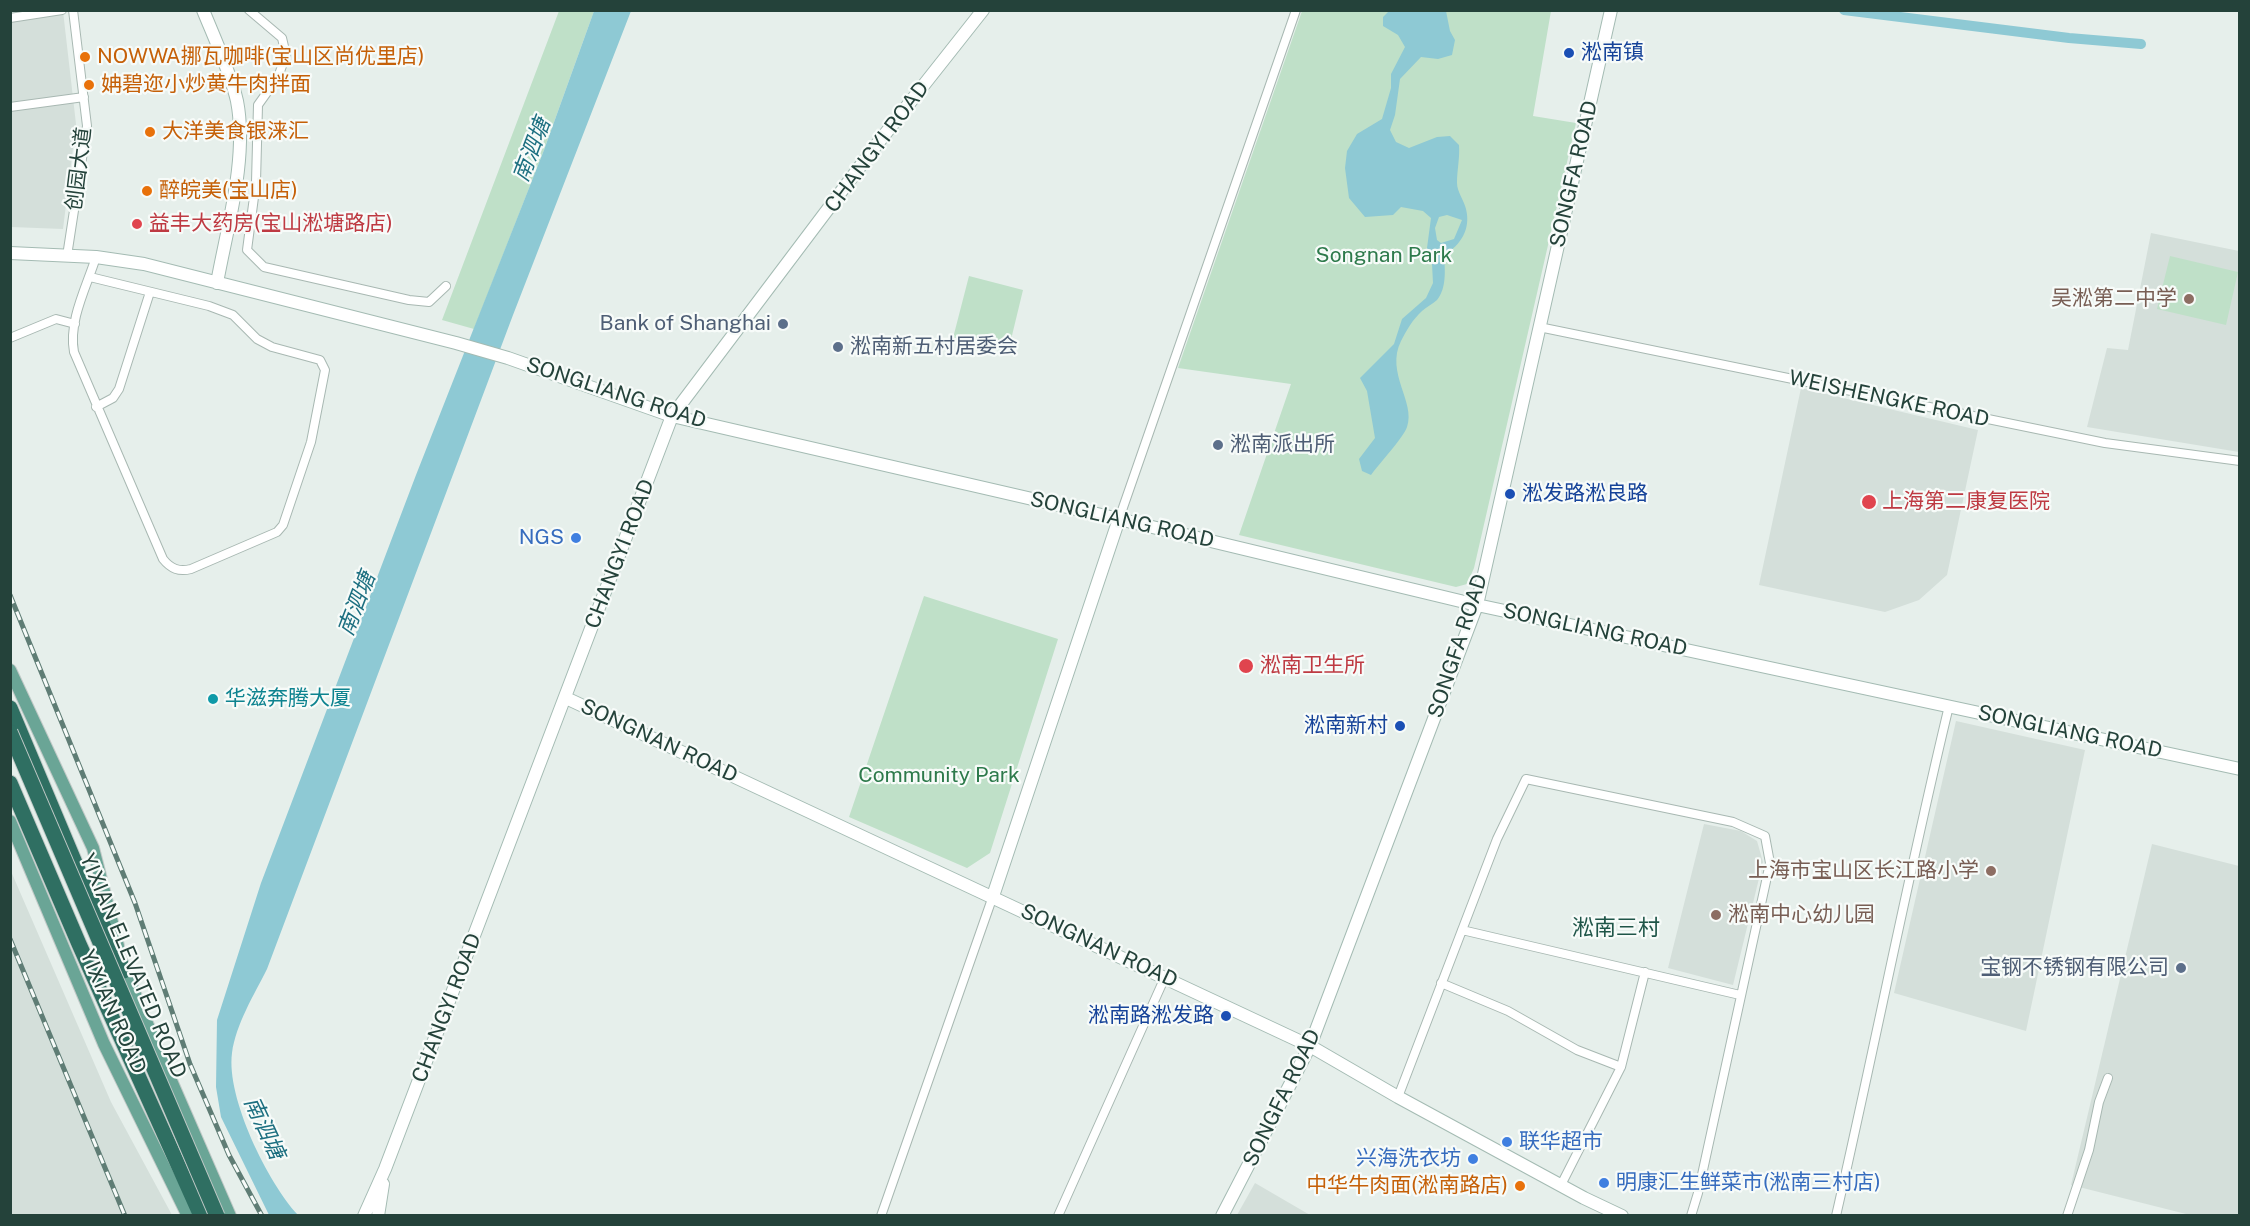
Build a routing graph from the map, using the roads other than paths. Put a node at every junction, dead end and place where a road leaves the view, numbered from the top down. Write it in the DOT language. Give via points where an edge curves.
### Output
graph roads {
  1 [pos="62,10"];
  2 [pos="73,10"];
  3 [pos="203,10"];
  4 [pos="249,10"];
  5 [pos="983,10"];
  6 [pos="1296,10"];
  7 [pos="1611,10"];
  8 [pos="10,18"];
  9 [pos="84,97"];
  10 [pos="10,107"];
  11 [pos="10,253"];
  12 [pos="67,256"];
  13 [pos="96,257"];
  14 [pos="90,277"];
  15 [pos="217,284"];
  16 [pos="446,286"];
  17 [pos="150,292"];
  18 [pos="75,324"];
  19 [pos="1539,327"];
  20 [pos="10,338"];
  21 [pos="96,406"];
  22 [pos="672,416"];
  23 [pos="2240,461"];
  24 [pos="1119,519"];
  25 [pos="1477,605"];
  26 [pos="10,670"];
  27 [pos="566,698"];
  28 [pos="1949,705"];
  29 [pos="10,708"];
  30 [pos="10,732"];
  31 [pos="10,745"];
  32 [pos="2240,769"];
  33 [pos="10,783"];
  34 [pos="10,821"];
  35 [pos="993,896"];
  36 [pos="1462,930"];
  37 [pos="124,971"];
  38 [pos="1645,972"];
  39 [pos="1165,977"];
  40 [pos="1441,983"];
  41 [pos="1740,995"];
  42 [pos="1310,1046"];
  43 [pos="1621,1067"];
  44 [pos="2108,1078"];
  45 [pos="1398,1097"];
  46 [pos="385,1169"];
  47 [pos="1561,1185"];
  48 [pos="188,1215"];
  49 [pos="201,1215"];
  50 [pos="217,1215"];
  51 [pos="230,1215"];
  52 [pos="364,1215"];
  53 [pos="378,1215"];
  54 [pos="881,1215"];
  55 [pos="1058,1215"];
  56 [pos="1222,1215"];
  57 [pos="1622,1215"];
  58 [pos="1690,1215"];
  59 [pos="1836,1215"];
  60 [pos="2067,1215"];
  1 -- 8 [label="street"];
  2 -- 9 [label="street, 创园大道"];
  3 -- 15 [label="street" via="237,101 240,144"];
  4 -- 16 [label="street" via="282,38 286,55 278,77 258,105 256,182 247,250 264,267 409,300 429,302"];
  5 -- 22 [label="street, CHANGYI ROAD"];
  6 -- 24 [label="street"];
  7 -- 19 [label="street, SONGFA ROAD"];
  9 -- 10 [label="street"];
  9 -- 12 [label="street, 创园大道" via="87,126"];
  11 -- 12 [label="street, SONGLIANG ROAD"];
  12 -- 13 [label="street, SONGLIANG ROAD"];
  13 -- 14 [label="street"];
  13 -- 15 [label="street, SONGLIANG ROAD" via="144,264"];
  14 -- 17 [label="street"];
  14 -- 18 [label="street"];
  15 -- 22 [label="street, SONGLIANG ROAD" via="508,358"];
  17 -- 21 [label="street" via="119,389 113,398"];
  17 -- 21 [label="street" via="233,315 257,339 320,360 323,365 311,442 280,529 191,569 173,568 163,559"];
  18 -- 20 [label="street" via="56,319"];
  18 -- 21 [label="street" via="74,352"];
  19 -- 23 [label="street, WEISHENGKE ROAD" via="2104,443"];
  19 -- 25 [label="street, SONGFA ROAD"];
  22 -- 24 [label="street, SONGLIANG ROAD"];
  22 -- 27 [label="street, CHANGYI ROAD"];
  24 -- 25 [label="street, SONGLIANG ROAD"];
  24 -- 35 [label="street"];
  25 -- 28 [label="street, SONGLIANG ROAD"];
  25 -- 42 [label="street, SONGFA ROAD"];
  26 -- 37 [label="main road, YIXIAN ROAD" via="93,848"];
  27 -- 35 [label="street, SONGNAN ROAD"];
  27 -- 46 [label="street, CHANGYI ROAD"];
  28 -- 32 [label="street, SONGLIANG ROAD"];
  28 -- 59 [label="street"];
  29 -- 37 [label="highway"];
  30 -- 50 [label="highway, YIXIAN ELEVATED ROAD, bridge"];
  31 -- 37 [label="main road, YIXIAN ROAD" via="70,887"];
  33 -- 49 [label="highway, YIXIAN ELEVATED ROAD"];
  34 -- 48 [label="main road, YIXIAN ROAD" via="104,1044"];
  35 -- 39 [label="street, SONGNAN ROAD"];
  35 -- 54 [label="street"];
  36 -- 38 [label="street"];
  36 -- 40 [label="street"];
  36 -- 41 [label="street" via="1497,839 1526,779 1733,822 1765,836 1770,863"];
  37 -- 51 [label="main road, YIXIAN ROAD"];
  38 -- 41 [label="street"];
  38 -- 43 [label="street"];
  39 -- 42 [label="street, SONGNAN ROAD"];
  39 -- 55 [label="street"];
  40 -- 43 [label="street" via="1508,1011 1577,1050"];
  40 -- 45 [label="street"];
  41 -- 58 [label="street"];
  42 -- 45 [label="street, SONGNAN ROAD"];
  42 -- 56 [label="street, SONGFA ROAD"];
  43 -- 47 [label="street"];
  44 -- 60 [label="street"];
  45 -- 47 [label="street, SONGNAN ROAD"];
  46 -- 52 [label="street, CHANGYI ROAD"];
  46 -- 53 [label="street, CHANGYI ROAD"];
  47 -- 57 [label="street, SONGNAN ROAD"];
}
